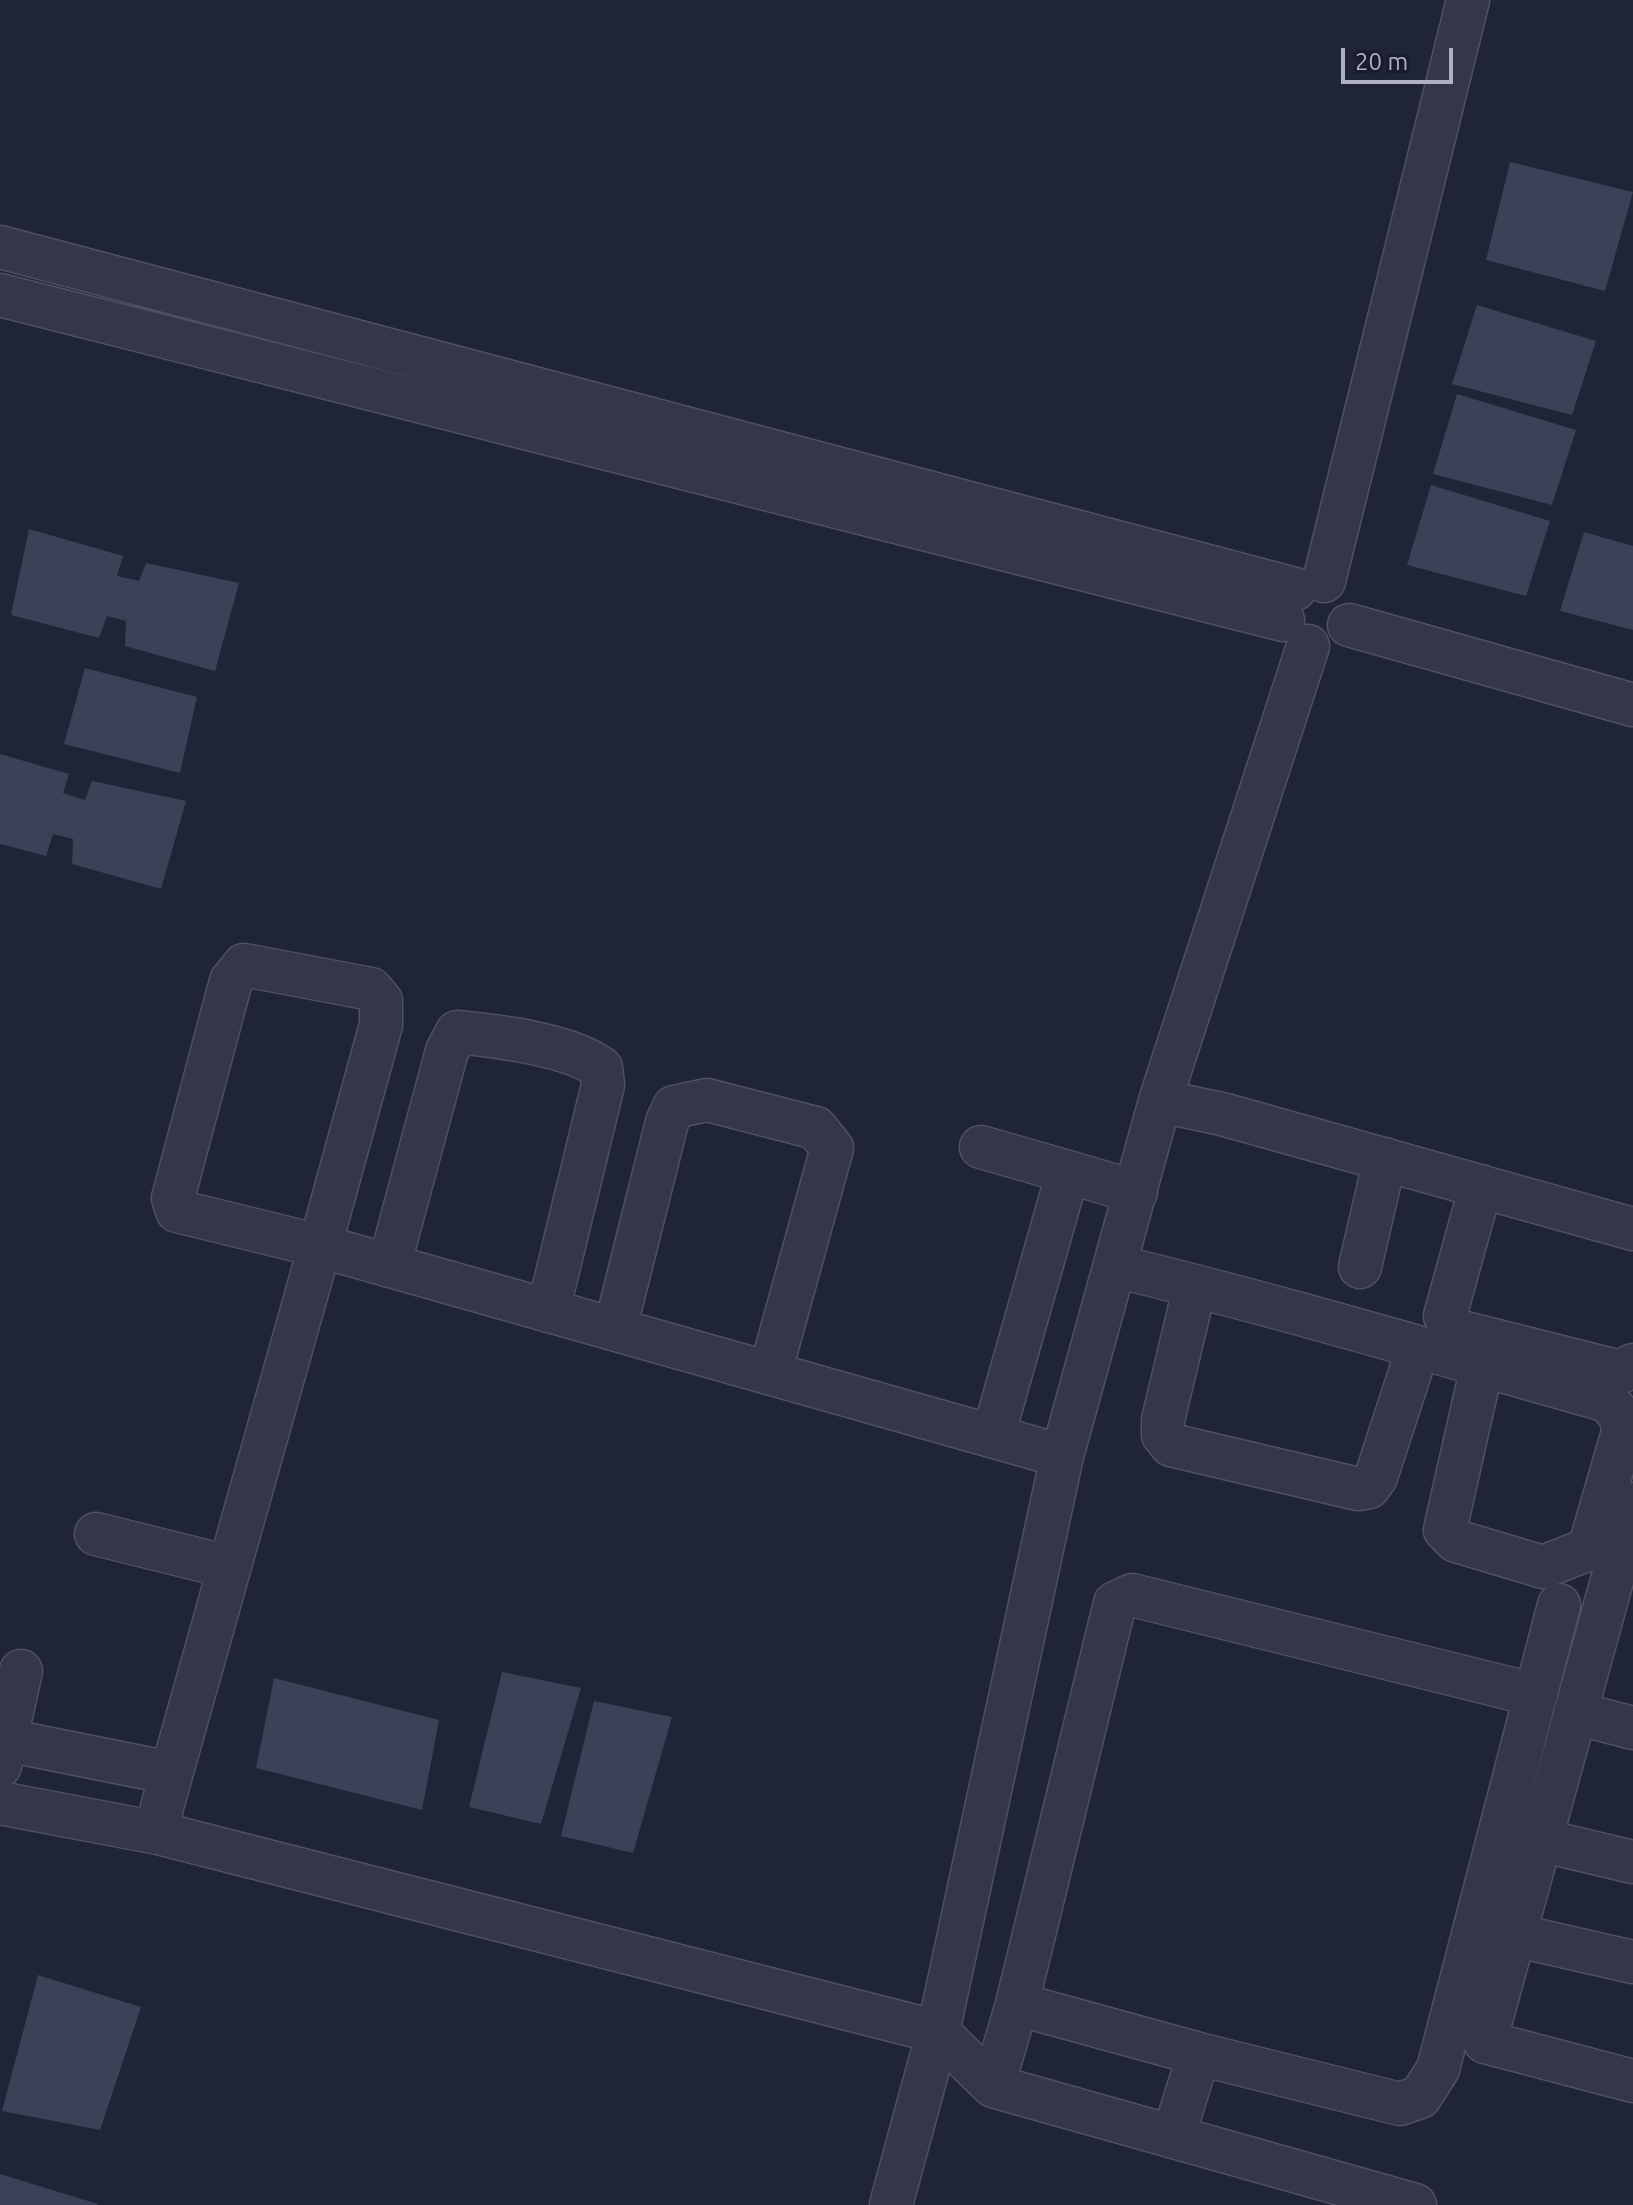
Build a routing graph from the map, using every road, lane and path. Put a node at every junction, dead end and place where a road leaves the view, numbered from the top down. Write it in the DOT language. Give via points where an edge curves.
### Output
graph roads {
  1 [pos="1468,0"];
  2 [pos="0,247"];
  3 [pos="0,295"];
  4 [pos="1303,609"];
  5 [pos="1633,705"];
  6 [pos="1160,1101"];
  7 [pos="981,1147"];
  8 [pos="1385,1159"];
  9 [pos="1068,1172"];
  10 [pos="1481,1186"];
  11 [pos="1136,1192"];
  12 [pos="1633,1229"];
  13 [pos="320,1246"];
  14 [pos="389,1266"];
  15 [pos="1115,1266"];
  16 [pos="1360,1267"];
  17 [pos="1195,1286"];
  18 [pos="548,1311"];
  19 [pos="615,1329"];
  20 [pos="1418,1348"];
  21 [pos="1633,1365"];
  22 [pos="1482,1366"];
  23 [pos="770,1373"];
  24 [pos="993,1436"];
  25 [pos="1062,1456"];
  26 [pos="1633,1504"];
  27 [pos="96,1534"];
  28 [pos="229,1567"];
  29 [pos="1623,1578"];
  30 [pos="1559,1605"];
  31 [pos="21,1671"];
  32 [pos="1536,1695"];
  33 [pos="1575,1713"];
  34 [pos="1633,1728"];
  35 [pos="3,1753"];
  36 [pos="171,1773"];
  37 [pos="0,1803"];
  38 [pos="158,1833"];
  39 [pos="1540,1840"];
  40 [pos="1633,1862"];
  41 [pos="1514,1935"];
  42 [pos="1633,1962"];
  43 [pos="1017,2004"];
  44 [pos="938,2032"];
  45 [pos="1199,2054"];
  46 [pos="1633,2081"];
  47 [pos="993,2086"];
  48 [pos="1173,2137"];
  49 [pos="891,2205"];
  50 [pos="1415,2205"];
  1 -- 4 [label="street"];
  2 -- 4 [label="street"];
  3 -- 4 [label="street"];
  4 -- 5 [label="street" via="1325,647 1349,625"];
  4 -- 6 [label="street"];
  6 -- 8 [label="street"];
  6 -- 11 [label="street"];
  7 -- 9 [label="street"];
  8 -- 10 [label="street"];
  8 -- 16 [label="street"];
  9 -- 11 [label="street"];
  9 -- 24 [label="street"];
  10 -- 12 [label="street"];
  10 -- 21 [label="street" via="1445,1316 1454,1330 1621,1372"];
  11 -- 15 [label="street"];
  13 -- 13 [label="street" via="381,1025 381,1001 371,989 244,965 231,981 173,1198 177,1211"];
  13 -- 14 [label="street"];
  13 -- 28 [label="street"];
  14 -- 18 [label="street"];
  14 -- 18 [label="street" via="447,1051 457,1032 587,1057 601,1068 603,1085"];
  15 -- 17 [label="street"];
  15 -- 25 [label="street"];
  17 -- 20 [label="street"];
  17 -- 20 [label="street" via="1163,1420 1163,1435 1171,1445 1358,1489 1369,1487"];
  18 -- 19 [label="street"];
  19 -- 23 [label="street"];
  19 -- 23 [label="street" via="674,1107 707,1100 816,1128 832,1148"];
  20 -- 22 [label="street"];
  22 -- 22 [label="street" via="1608,1401 1621,1417 1623,1432 1589,1549 1543,1567 1456,1541 1445,1530"];
  23 -- 24 [label="street"];
  24 -- 25 [label="street"];
  25 -- 44 [label="street"];
  26 -- 29 [label="street"];
  27 -- 28 [label="street"];
  28 -- 36 [label="street"];
  29 -- 33 [label="street"];
  30 -- 32 [label="street"];
  31 -- 35 [label="street"];
  32 -- 43 [label="street" via="1132,1595 1115,1603"];
  32 -- 45 [label="street" via="1438,2069 1420,2097 1400,2104"];
  33 -- 34 [label="street"];
  33 -- 39 [label="street"];
  35 -- 36 [label="street"];
  36 -- 38 [label="street"];
  37 -- 38 [label="street"];
  38 -- 44 [label="street"];
  39 -- 40 [label="street"];
  39 -- 41 [label="street"];
  41 -- 42 [label="street"];
  41 -- 46 [label="street" via="1485,2042"];
  43 -- 45 [label="street"];
  43 -- 47 [label="street"];
  44 -- 47 [label="street"];
  44 -- 49 [label="street"];
  45 -- 48 [label="street"];
  47 -- 48 [label="street"];
  48 -- 50 [label="street"];
}
